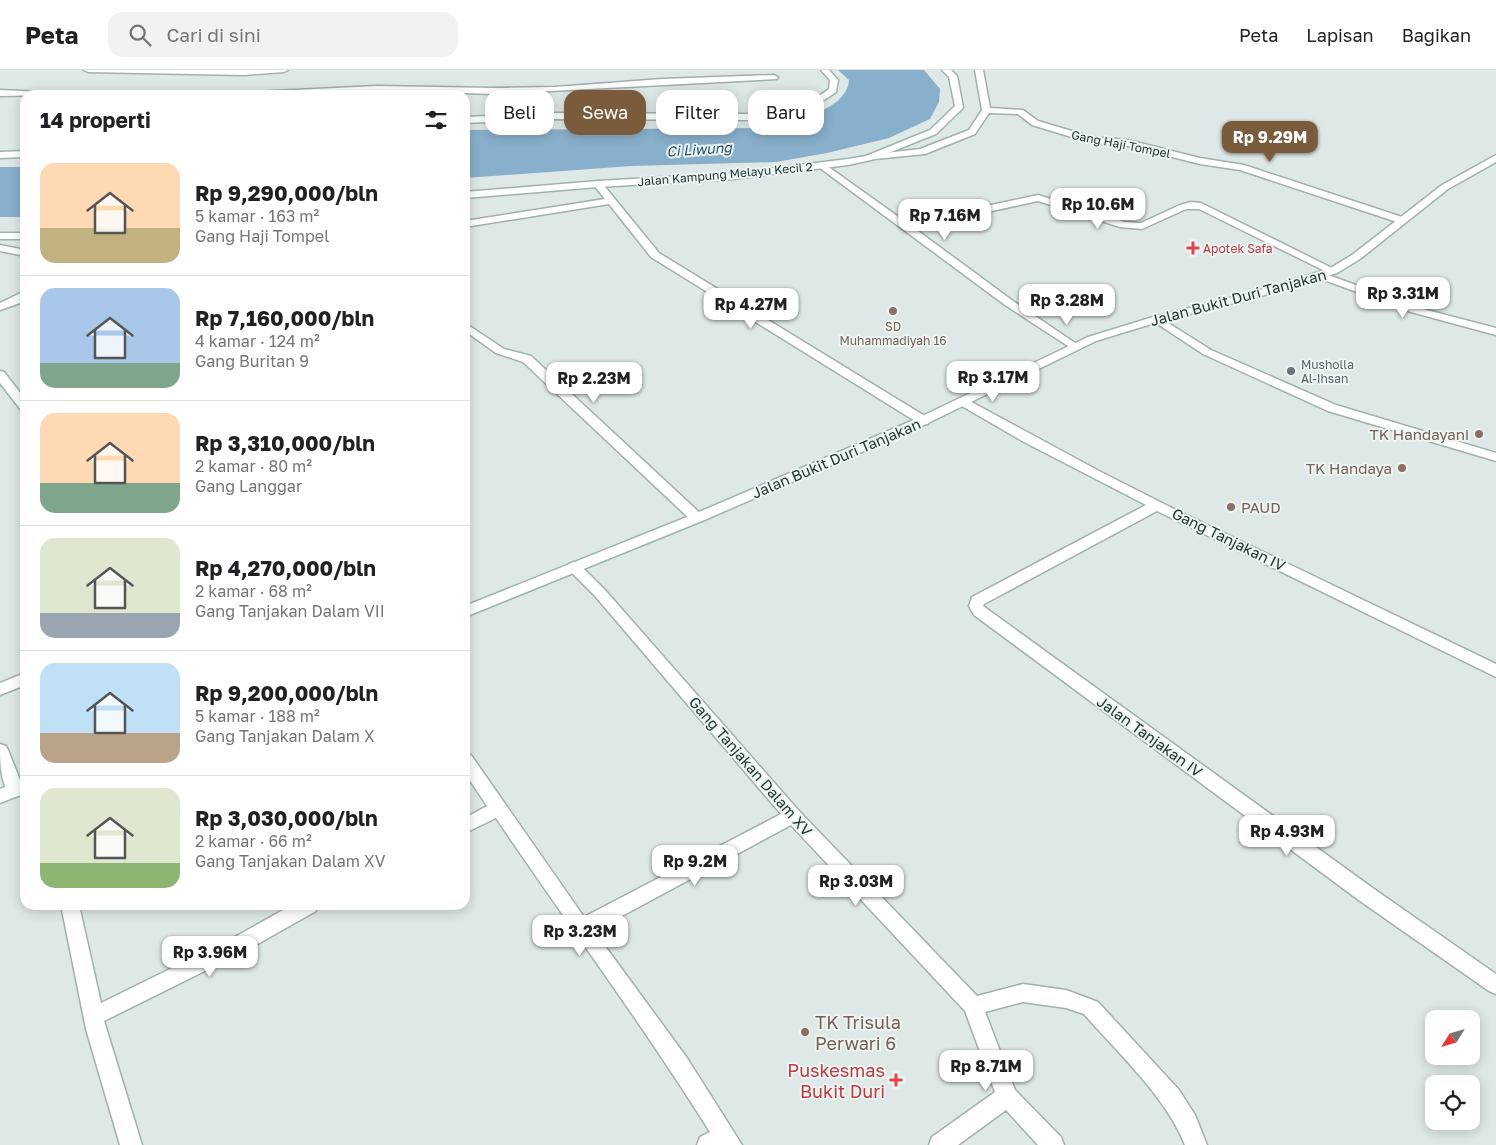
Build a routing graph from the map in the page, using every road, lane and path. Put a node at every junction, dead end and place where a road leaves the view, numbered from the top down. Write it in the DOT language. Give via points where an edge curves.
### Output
graph roads {
  1 [pos="88,70"];
  2 [pos="284,70"];
  3 [pos="824,70"];
  4 [pos="946,70"];
  5 [pos="978,70"];
  6 [pos="774,77"];
  7 [pos="336,90"];
  8 [pos="451,90"];
  9 [pos="470,90"];
  10 [pos="0,94"];
  11 [pos="20,94"];
  12 [pos="986,110"];
  13 [pos="470,120"];
  14 [pos="20,154"];
  15 [pos="0,155"];
  16 [pos="868,158"];
  17 [pos="1496,158"];
  18 [pos="823,166"];
  19 [pos="598,184"];
  20 [pos="470,195"];
  21 [pos="611,201"];
  22 [pos="1401,220"];
  23 [pos="470,223"];
  24 [pos="905,227"];
  25 [pos="0,236"];
  26 [pos="20,236"];
  27 [pos="0,248"];
  28 [pos="20,252"];
  29 [pos="1332,271"];
  30 [pos="1320,275"];
  31 [pos="20,298"];
  32 [pos="0,307"];
  33 [pos="1157,319"];
  34 [pos="470,330"];
  35 [pos="1496,332"];
  36 [pos="1074,347"];
  37 [pos="0,375"];
  38 [pos="20,400"];
  39 [pos="964,402"];
  40 [pos="924,421"];
  41 [pos="1496,457"];
  42 [pos="1158,505"];
  43 [pos="697,518"];
  44 [pos="574,567"];
  45 [pos="470,610"];
  46 [pos="1496,671"];
  47 [pos="20,681"];
  48 [pos="0,689"];
  49 [pos="0,750"];
  50 [pos="470,767"];
  51 [pos="13,791"];
  52 [pos="498,809"];
  53 [pos="794,816"];
  54 [pos="470,823"];
  55 [pos="71,910"];
  56 [pos="300,910"];
  57 [pos="581,928"];
  58 [pos="1496,985"];
  59 [pos="973,1006"];
  60 [pos="94,1016"];
  61 [pos="1006,1096"];
  62 [pos="721,1142"];
  63 [pos="131,1145"];
  64 [pos="940,1145"];
  65 [pos="1053,1145"];
  66 [pos="1196,1145"];
  1 -- 2 [label="street" via="244,73"];
  3 -- 13 [label="street" via="834,80 834,90 807,108 784,114"];
  4 -- 16 [label="street, Jalan Kampung Melayu Kecil 2" via="953,76 960,106 933,132"];
  5 -- 12 [label="street"];
  6 -- 9 [label="street"];
  7 -- 8 [label="street"];
  10 -- 11 [label="street"];
  12 -- 16 [label="street" via="972,132 922,152"];
  12 -- 22 [label="street, Gang Haji Tompel" via="1020,112 1035,123 1090,140 1128,143 1200,161 1241,167"];
  14 -- 15 [label="street"];
  16 -- 18 [label="street, Jalan Kampung Melayu Kecil 2"];
  17 -- 22 [label="street, Jalan Bukit Duri Tanjakan" via="1445,187"];
  18 -- 19 [label="street, Jalan Kampung Melayu Kecil 2" via="734,176"];
  18 -- 24 [label="street"];
  19 -- 20 [label="street, Jalan Kampung Melayu Kecil 2"];
  19 -- 21 [label="street"];
  21 -- 23 [label="street"];
  21 -- 40 [label="street" via="655,256"];
  22 -- 29 [label="street, Jalan Bukit Duri Tanjakan" via="1356,257"];
  24 -- 29 [label="street" via="1038,198 1133,226 1142,226 1192,205 1201,206"];
  24 -- 36 [label="street"];
  25 -- 26 [label="street"];
  27 -- 28 [label="street"];
  29 -- 30 [label="street, Jalan Bukit Duri Tanjakan"];
  30 -- 33 [label="street, Jalan Bukit Duri Tanjakan"];
  30 -- 35 [label="street" via="1415,310"];
  31 -- 32 [label="street"];
  33 -- 36 [label="street, Jalan Bukit Duri Tanjakan" via="1110,332"];
  33 -- 41 [label="street" via="1208,352 1332,408"];
  34 -- 43 [label="street" via="500,351 527,359"];
  36 -- 39 [label="street, Jalan Bukit Duri Tanjakan"];
  37 -- 38 [label="street"];
  39 -- 40 [label="street, Jalan Bukit Duri Tanjakan"];
  39 -- 42 [label="street, Gang Tanjakan IV" via="1096,476"];
  40 -- 43 [label="street, Jalan Bukit Duri Tanjakan"];
  42 -- 46 [label="street, Gang Tanjakan IV"];
  42 -- 58 [label="street, Jalan Tanjakan IV" via="977,601 979,612"];
  43 -- 44 [label="street, Jalan Bukit Duri Tanjakan"];
  44 -- 45 [label="street, Jalan Bukit Duri Tanjakan"];
  44 -- 53 [label="street, Gang Tanjakan Dalam XV"];
  47 -- 48 [label="street"];
  49 -- 51 [label="street"];
  50 -- 52 [label="street"];
  52 -- 54 [label="street"];
  52 -- 57 [label="street"];
  53 -- 57 [label="street"];
  53 -- 59 [label="street, Gang Tanjakan Dalam XV"];
  55 -- 60 [label="street"];
  56 -- 60 [label="street" via="240,944"];
  57 -- 62 [label="street" via="680,1066"];
  59 -- 61 [label="street, Gang Tanjakan Dalam XV"];
  59 -- 66 [label="street" via="1023,992 1066,999 1091,1008 1171,1097 1187,1122"];
  60 -- 63 [label="street"];
  61 -- 64 [label="street"];
  61 -- 65 [label="street, Gang Tanjakan Dalam XV"];
}
